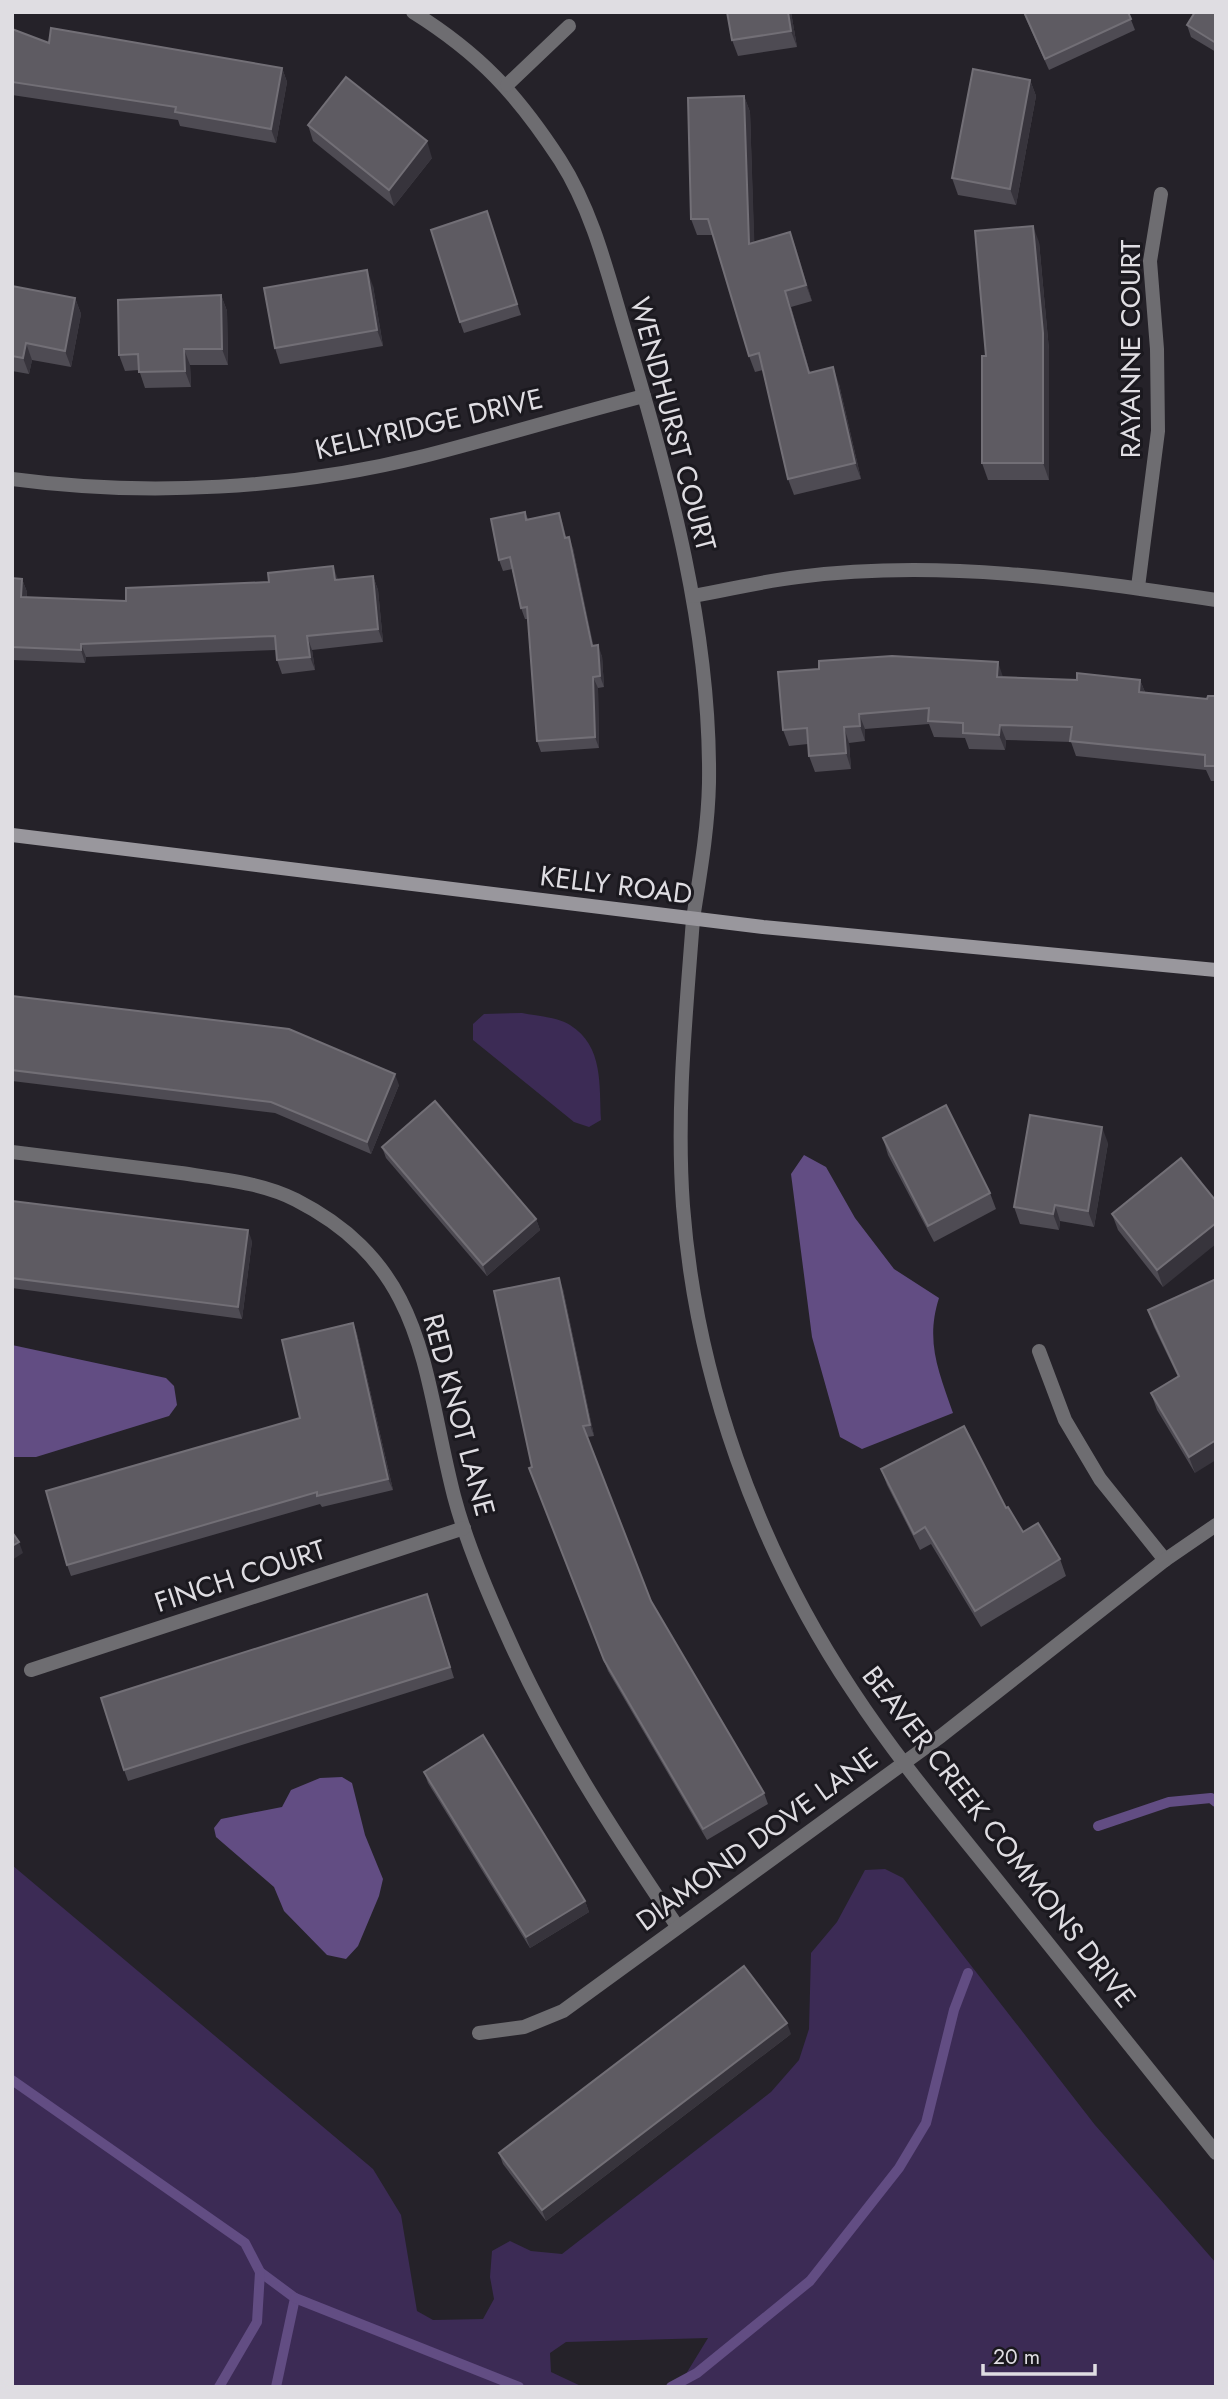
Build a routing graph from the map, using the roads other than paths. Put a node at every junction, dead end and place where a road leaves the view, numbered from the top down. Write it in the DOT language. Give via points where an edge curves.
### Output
graph roads {
  1 [pos="413,12"];
  2 [pos="569,26"];
  3 [pos="507,85"];
  4 [pos="1161,194"];
  5 [pos="644,396"];
  6 [pos="12,479"];
  7 [pos="1138,587"];
  8 [pos="694,596"];
  9 [pos="1216,600"];
  10 [pos="12,835"];
  11 [pos="693,919"];
  12 [pos="1216,970"];
  13 [pos="12,1152"];
  14 [pos="1039,1351"];
  15 [pos="1216,1525"];
  16 [pos="464,1528"];
  17 [pos="1165,1560"];
  18 [pos="31,1670"];
  19 [pos="904,1763"];
  20 [pos="677,1926"];
  21 [pos="478,2033"];
  22 [pos="1216,2153"];
  1 -- 3 [label="street, WENDHURST COURT" via="467,48"];
  2 -- 3 [label="street"];
  3 -- 5 [label="street, WENDHURST COURT" via="561,162 583,208"];
  4 -- 7 [label="street, RAYANNE COURT" via="1150,261 1158,431"];
  5 -- 6 [label="street, KELLYRIDGE DRIVE" via="422,456 330,474 190,487"];
  5 -- 8 [label="street, WENDHURST COURT"];
  7 -- 8 [label="street" via="1009,573 925,570 797,577"];
  7 -- 9 [label="street"];
  8 -- 11 [label="street, WENDHURST COURT" via="708,723 709,784"];
  10 -- 11 [label="main road, KELLY ROAD"];
  11 -- 12 [label="main road, KELLY ROAD"];
  11 -- 19 [label="street, BEAVER CREEK COMMONS DRIVE" via="682,1068 684,1207 702,1331 718,1399 739,1467 789,1582 852,1690"];
  13 -- 16 [label="street, RED KNOT LANE" via="242,1182 293,1199 338,1227 367,1252 391,1283 419,1341"];
  14 -- 17 [label="street" via="1065,1420 1100,1479"];
  15 -- 17 [label="street, DIAMOND DOVE LANE"];
  16 -- 18 [label="street, FINCH COURT"];
  16 -- 20 [label="street, RED KNOT LANE" via="540,1708 610,1827"];
  17 -- 19 [label="street, DIAMOND DOVE LANE"];
  19 -- 20 [label="street, DIAMOND DOVE LANE"];
  19 -- 22 [label="street, BEAVER CREEK COMMONS DRIVE"];
  20 -- 21 [label="street, DIAMOND DOVE LANE" via="563,2011 524,2027"];
}
